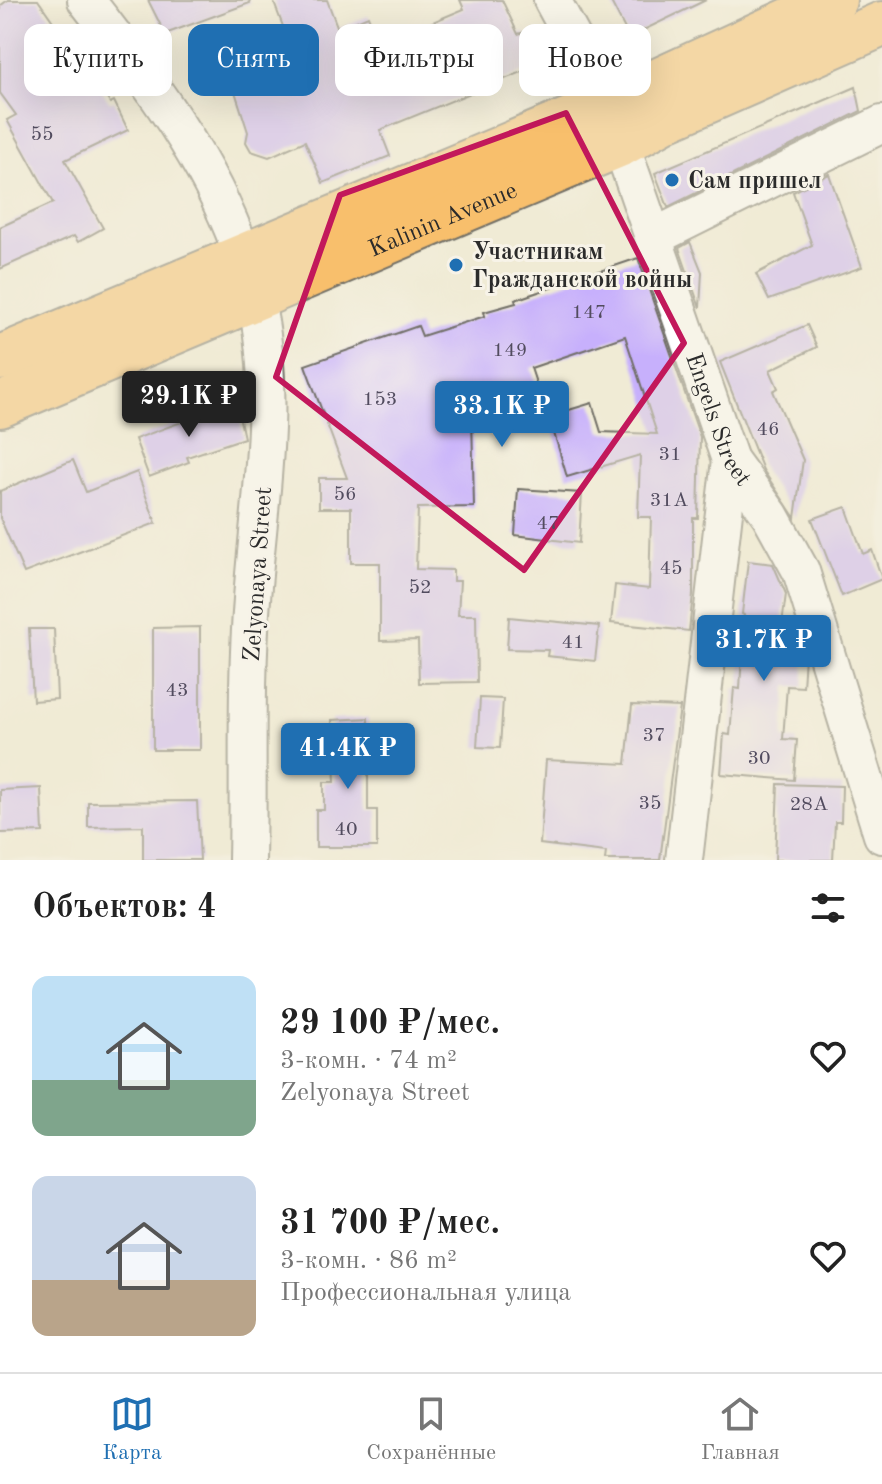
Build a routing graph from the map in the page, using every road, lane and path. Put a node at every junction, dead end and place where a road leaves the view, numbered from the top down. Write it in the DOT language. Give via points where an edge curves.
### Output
graph roads {
  1 [pos="86,0"];
  2 [pos="552,0"];
  3 [pos="834,0"];
  4 [pos="882,24"];
  5 [pos="605,105"];
  6 [pos="882,124"];
  7 [pos="621,144"];
  8 [pos="656,236"];
  9 [pos="241,256"];
  10 [pos="256,299"];
  11 [pos="0,358"];
  12 [pos="0,405"];
  13 [pos="730,460"];
  14 [pos="882,835"];
  15 [pos="247,860"];
  16 [pos="684,860"];
  1 -- 9 [label="street, Zelyonaya Street" via="201,161"];
  2 -- 5 [label="street, Engels Street"];
  3 -- 5 [label="main road, Kalinin Avenue"];
  4 -- 7 [label="main road, Kalinin Avenue"];
  5 -- 7 [label="street, Engels Street"];
  5 -- 9 [label="main road, Kalinin Avenue"];
  6 -- 8 [label="street"];
  7 -- 8 [label="street, Engels Street"];
  7 -- 10 [label="main road, Kalinin Avenue"];
  8 -- 13 [label="street, Engels Street"];
  9 -- 10 [label="street, Zelyonaya Street"];
  9 -- 11 [label="main road, Kalinin Avenue"];
  10 -- 12 [label="main road, Kalinin Avenue"];
  10 -- 15 [label="street, Zelyonaya Street" via="267,441 252,601"];
  13 -- 14 [label="street, Engels Street" via="770,515 801,571"];
  13 -- 16 [label="street"];
}
